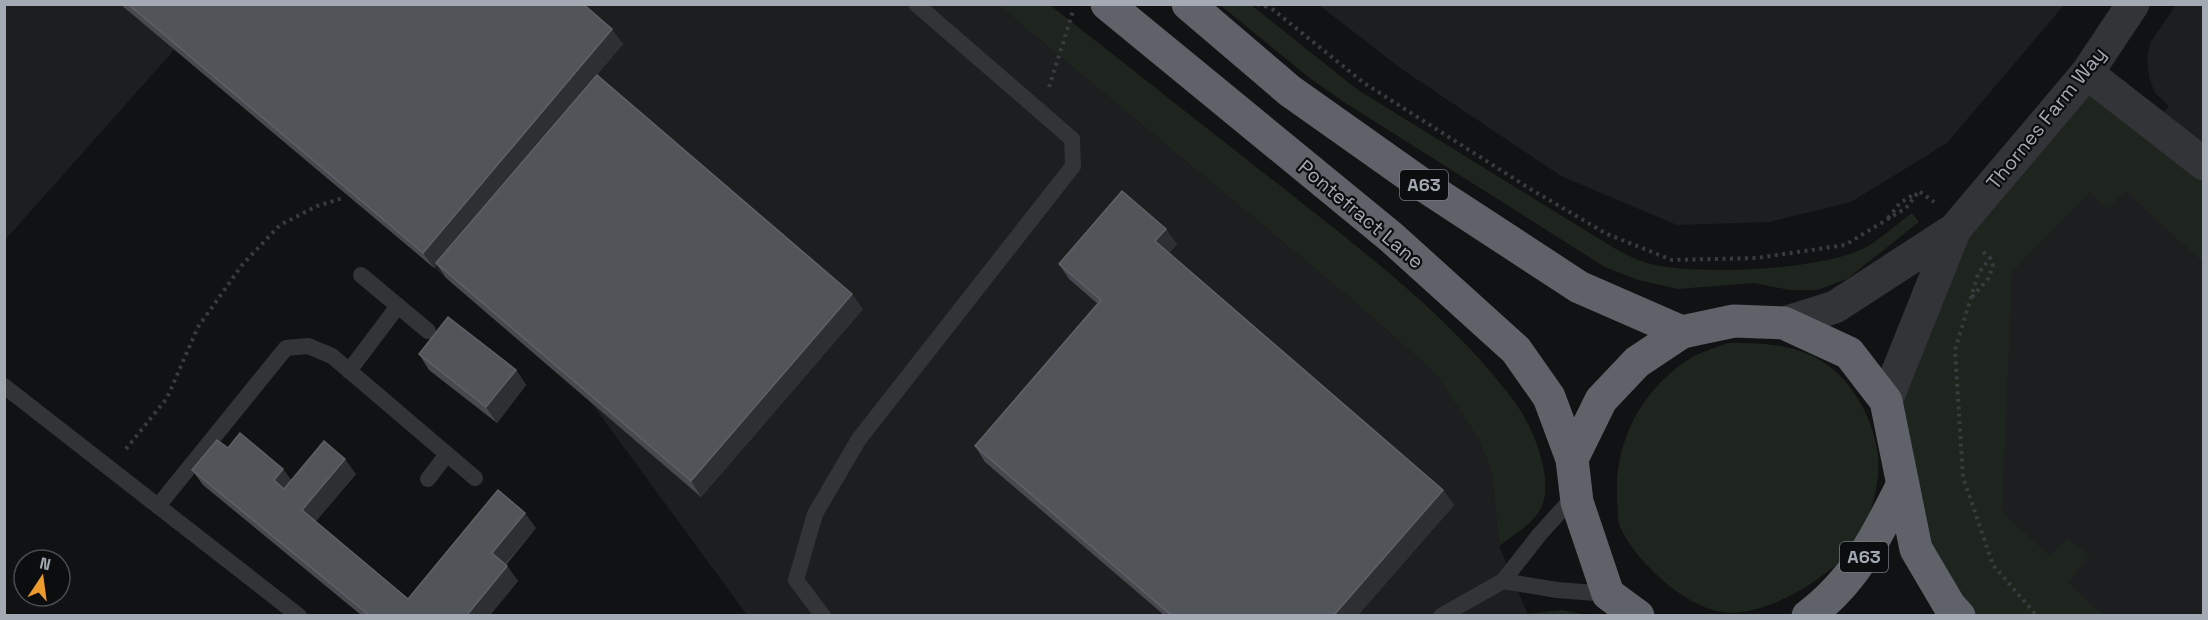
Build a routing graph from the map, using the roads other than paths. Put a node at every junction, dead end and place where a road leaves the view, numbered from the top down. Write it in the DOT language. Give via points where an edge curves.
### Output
graph roads {
  1 [pos="916,4"];
  2 [pos="1107,4"];
  3 [pos="1188,4"];
  4 [pos="2133,4"];
  5 [pos="2087,73"];
  6 [pos="2204,164"];
  7 [pos="1955,229"];
  8 [pos="361,275"];
  9 [pos="398,306"];
  10 [pos="1784,323"];
  11 [pos="428,331"];
  12 [pos="1682,332"];
  13 [pos="349,371"];
  14 [pos="4,386"];
  15 [pos="1886,401"];
  16 [pos="447,454"];
  17 [pos="1572,459"];
  18 [pos="475,478"];
  19 [pos="428,479"];
  20 [pos="1902,486"];
  21 [pos="1576,494"];
  22 [pos="158,506"];
  23 [pos="1503,581"];
  24 [pos="1608,594"];
  25 [pos="299,615"];
  26 [pos="823,615"];
  27 [pos="1441,615"];
  28 [pos="1638,615"];
  29 [pos="1808,615"];
  30 [pos="1959,615"];
  1 -- 26 [label="lane" via="1072,139 1073,166 859,439 815,514 796,580"];
  2 -- 17 [label="highway, Pontefract Lane" via="1391,237 1516,350 1549,397"];
  3 -- 12 [label="highway, A63" via="1290,91 1420,183 1579,287"];
  4 -- 5 [label="street, Thornes Farm Way"];
  5 -- 6 [label="street"];
  5 -- 7 [label="street, Thornes Farm Way"];
  7 -- 10 [label="street" via="1835,307"];
  7 -- 15 [label="street"];
  8 -- 9 [label="lane"];
  9 -- 11 [label="lane"];
  9 -- 13 [label="lane"];
  10 -- 12 [label="highway, A63" via="1734,321"];
  10 -- 15 [label="highway, A63" via="1849,354"];
  12 -- 17 [label="highway, A63" via="1637,362 1601,400"];
  13 -- 16 [label="lane"];
  13 -- 22 [label="lane" via="332,356 308,346 286,348"];
  14 -- 22 [label="lane"];
  15 -- 20 [label="highway, A63"];
  16 -- 18 [label="lane"];
  16 -- 19 [label="lane"];
  17 -- 21 [label="highway, Pontefract Lane"];
  20 -- 29 [label="highway, A63" via="1869,550 1827,602"];
  20 -- 30 [label="highway, A63" via="1916,549"];
  21 -- 23 [label="lane"];
  21 -- 24 [label="highway, Pontefract Lane"];
  22 -- 25 [label="lane"];
  23 -- 24 [label="lane"];
  23 -- 27 [label="lane"];
  24 -- 28 [label="highway"];
}
